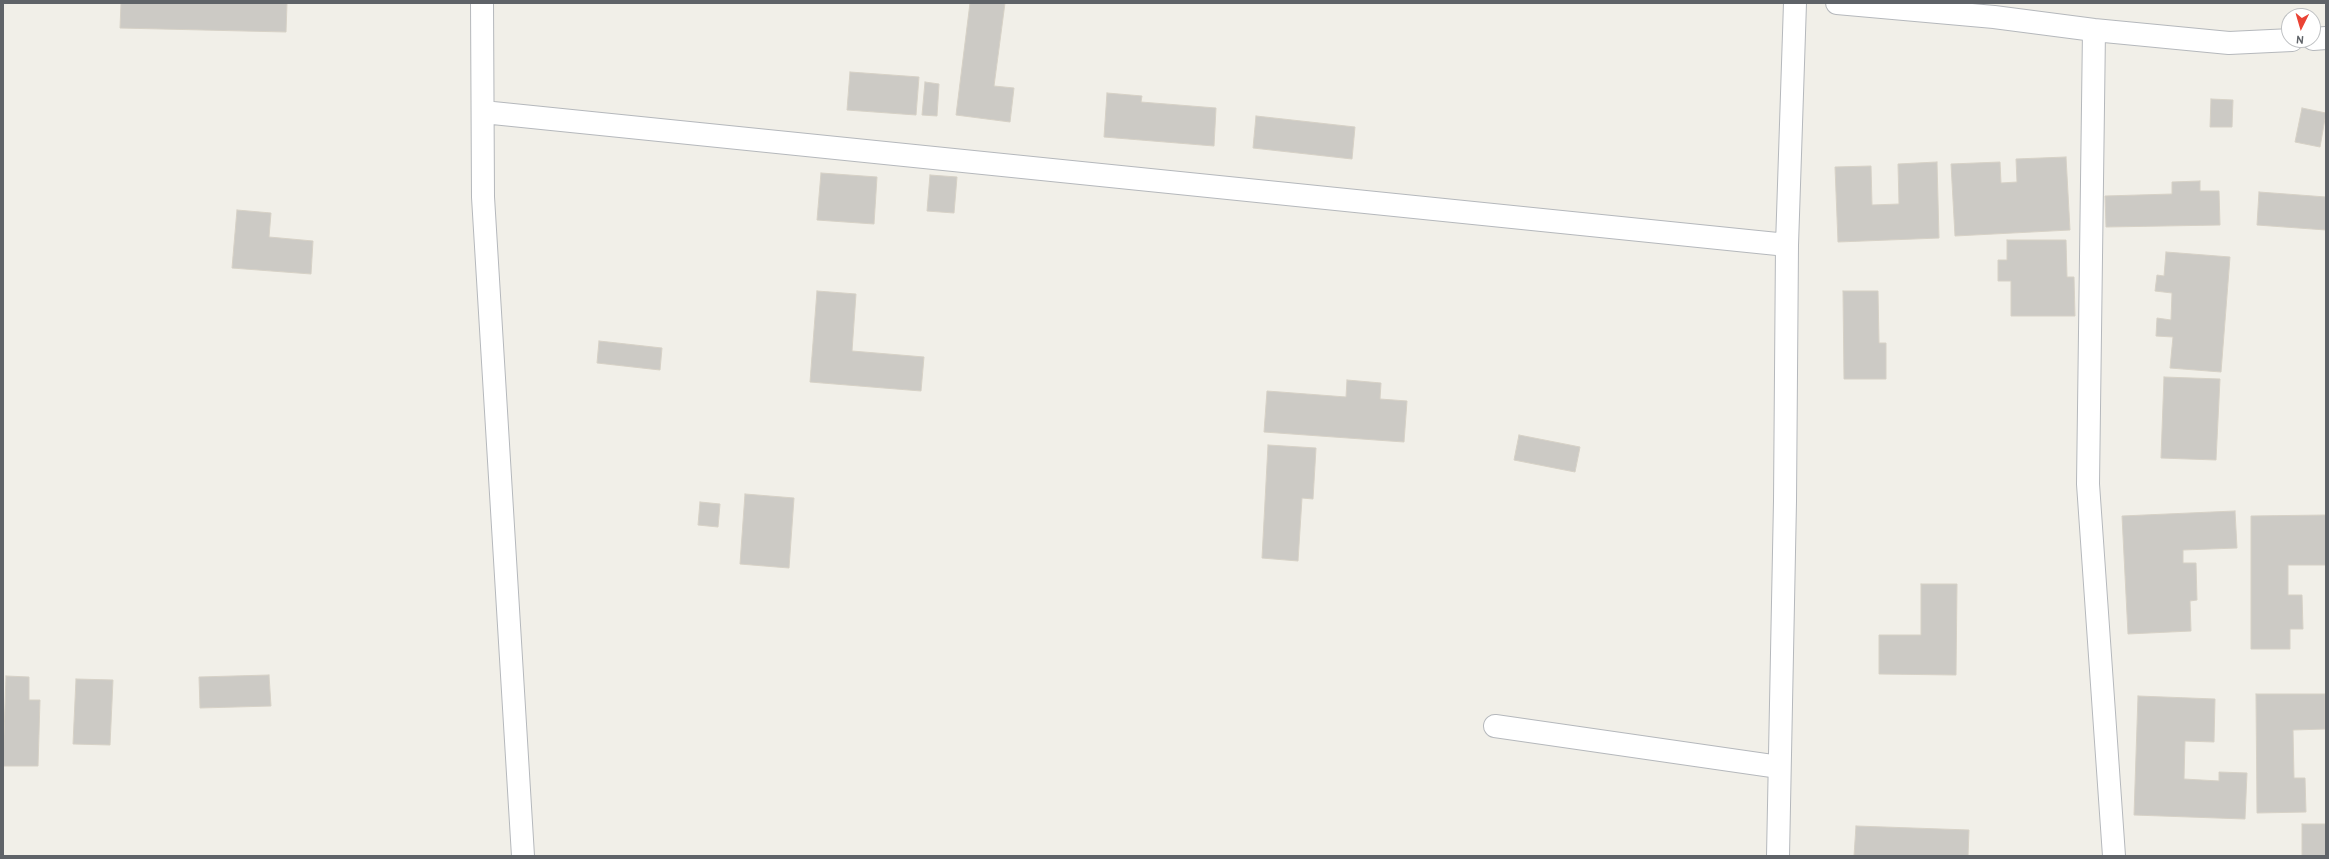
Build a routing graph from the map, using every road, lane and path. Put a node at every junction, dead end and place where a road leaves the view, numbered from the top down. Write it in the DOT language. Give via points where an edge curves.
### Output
graph roads {
  1 [pos="482,3"];
  2 [pos="1795,3"];
  3 [pos="1837,3"];
  4 [pos="1994,10"];
  5 [pos="2094,30"];
  6 [pos="2281,41"];
  7 [pos="483,112"];
  8 [pos="1787,245"];
  9 [pos="1495,726"];
  10 [pos="1779,767"];
  11 [pos="523,856"];
  12 [pos="1778,856"];
  13 [pos="2114,856"];
  1 -- 7 [label="street"];
  2 -- 8 [label="street"];
  3 -- 4 [label="street"];
  4 -- 5 [label="street"];
  5 -- 6 [label="street" via="2229,44"];
  5 -- 13 [label="street" via="2088,484"];
  7 -- 8 [label="street"];
  7 -- 11 [label="street" via="483,197"];
  8 -- 10 [label="street"];
  9 -- 10 [label="street"];
  10 -- 12 [label="street"];
}
